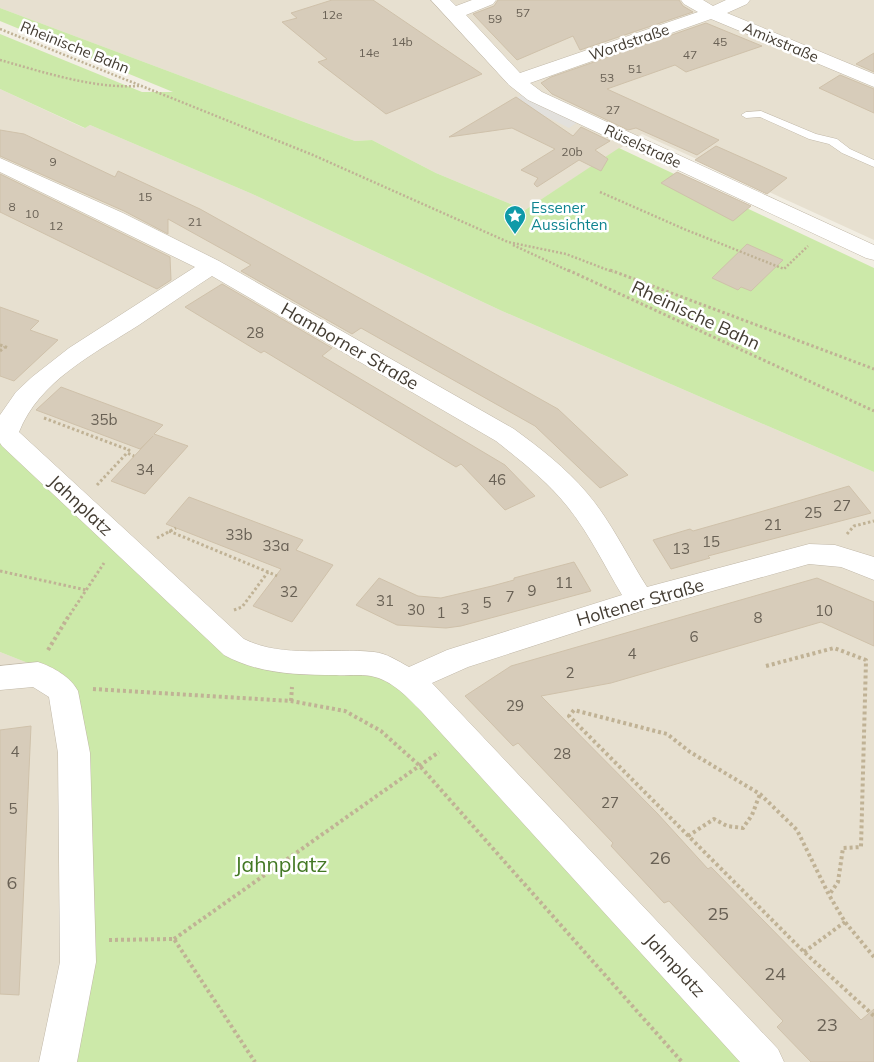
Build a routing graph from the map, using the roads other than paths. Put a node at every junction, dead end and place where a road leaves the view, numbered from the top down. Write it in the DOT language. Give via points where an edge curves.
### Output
graph roads {
  1 [pos="488,0"];
  2 [pos="690,0"];
  3 [pos="741,0"];
  4 [pos="446,7"];
  5 [pos="712,13"];
  6 [pos="516,81"];
  7 [pos="874,81"];
  8 [pos="746,115"];
  9 [pos="0,164"];
  10 [pos="874,164"];
  11 [pos="874,253"];
  12 [pos="210,266"];
  13 [pos="874,569"];
  14 [pos="640,600"];
  15 [pos="0,678"];
  16 [pos="409,680"];
  17 [pos="58,1062"];
  18 [pos="765,1062"];
  1 -- 4 [label="street"];
  2 -- 5 [label="street, Amixstraße"];
  3 -- 5 [label="street, Wordstraße"];
  4 -- 6 [label="street, Rüselstraße"];
  5 -- 6 [label="street, Wordstraße"];
  5 -- 7 [label="street, Amixstraße"];
  6 -- 11 [label="street, Rüselstraße" via="535,96"];
  8 -- 10 [label="lane" via="761,114 813,137 833,142"];
  9 -- 12 [label="street, Hamborner Straße"];
  12 -- 14 [label="street, Hamborner Straße" via="476,417 530,454 586,511"];
  12 -- 16 [label="street, Jahnplatz" via="68,360 14,412 6,432 234,647 251,656 298,663 375,664"];
  13 -- 14 [label="street, Holtener Straße" via="831,553 810,554"];
  14 -- 16 [label="street, Holtener Straße" via="458,658"];
  15 -- 17 [label="street" via="50,682 74,753 78,962"];
  16 -- 18 [label="street, Jahnplatz"];
}
